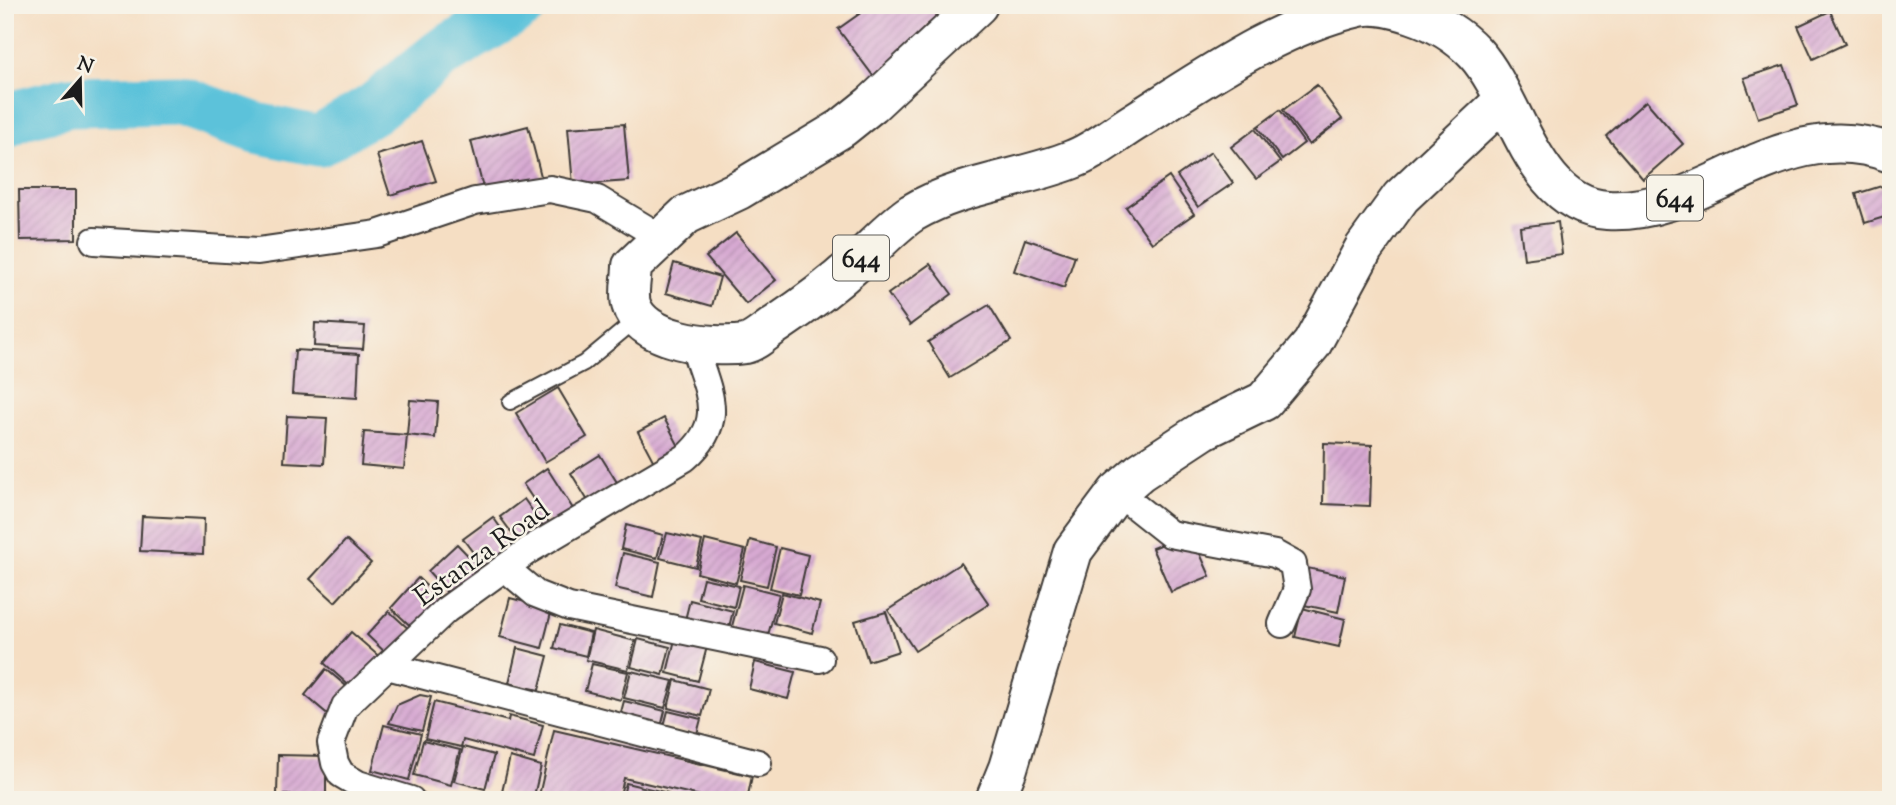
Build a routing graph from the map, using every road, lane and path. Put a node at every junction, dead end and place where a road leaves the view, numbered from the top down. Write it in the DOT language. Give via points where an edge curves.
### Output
graph roads {
  1 [pos="978,5"];
  2 [pos="1503,101"];
  3 [pos="1891,153"];
  4 [pos="660,237"];
  5 [pos="94,241"];
  6 [pos="639,317"];
  7 [pos="693,343"];
  8 [pos="510,402"];
  9 [pos="1117,492"];
  10 [pos="505,568"];
  11 [pos="1282,624"];
  12 [pos="820,659"];
  13 [pos="387,666"];
  14 [pos="758,763"];
  15 [pos="411,800"];
  16 [pos="995,800"];
  1 -- 4 [label="main road" via="842,128 739,190 686,215"];
  2 -- 3 [label="main road, 644" via="1546,175 1568,198 1605,210 1660,204 1810,144 1872,146"];
  2 -- 7 [label="main road, 644" via="1475,53 1438,23 1397,9 1365,6 1323,17 1244,53 1073,160 991,181 912,214 845,273 748,344"];
  2 -- 9 [label="main road" via="1401,197 1364,248 1312,344 1264,401 1204,430"];
  4 -- 5 [label="street" via="597,199 550,189 475,201 377,234 258,251"];
  4 -- 6 [label="main road" via="632,266 631,304"];
  6 -- 7 [label="main road, 644" via="646,328"];
  6 -- 8 [label="lane" via="584,363"];
  7 -- 10 [label="street, Estanza Road" via="713,413 699,446"];
  9 -- 11 [label="street" via="1170,534 1275,554 1293,564 1297,589"];
  9 -- 16 [label="main road" via="1073,551"];
  10 -- 12 [label="street" via="536,594 569,607"];
  10 -- 13 [label="street, Estanza Road" via="446,610"];
  13 -- 14 [label="street"];
  13 -- 15 [label="street, Estanza Road" via="345,706 331,743 341,774"];
}
